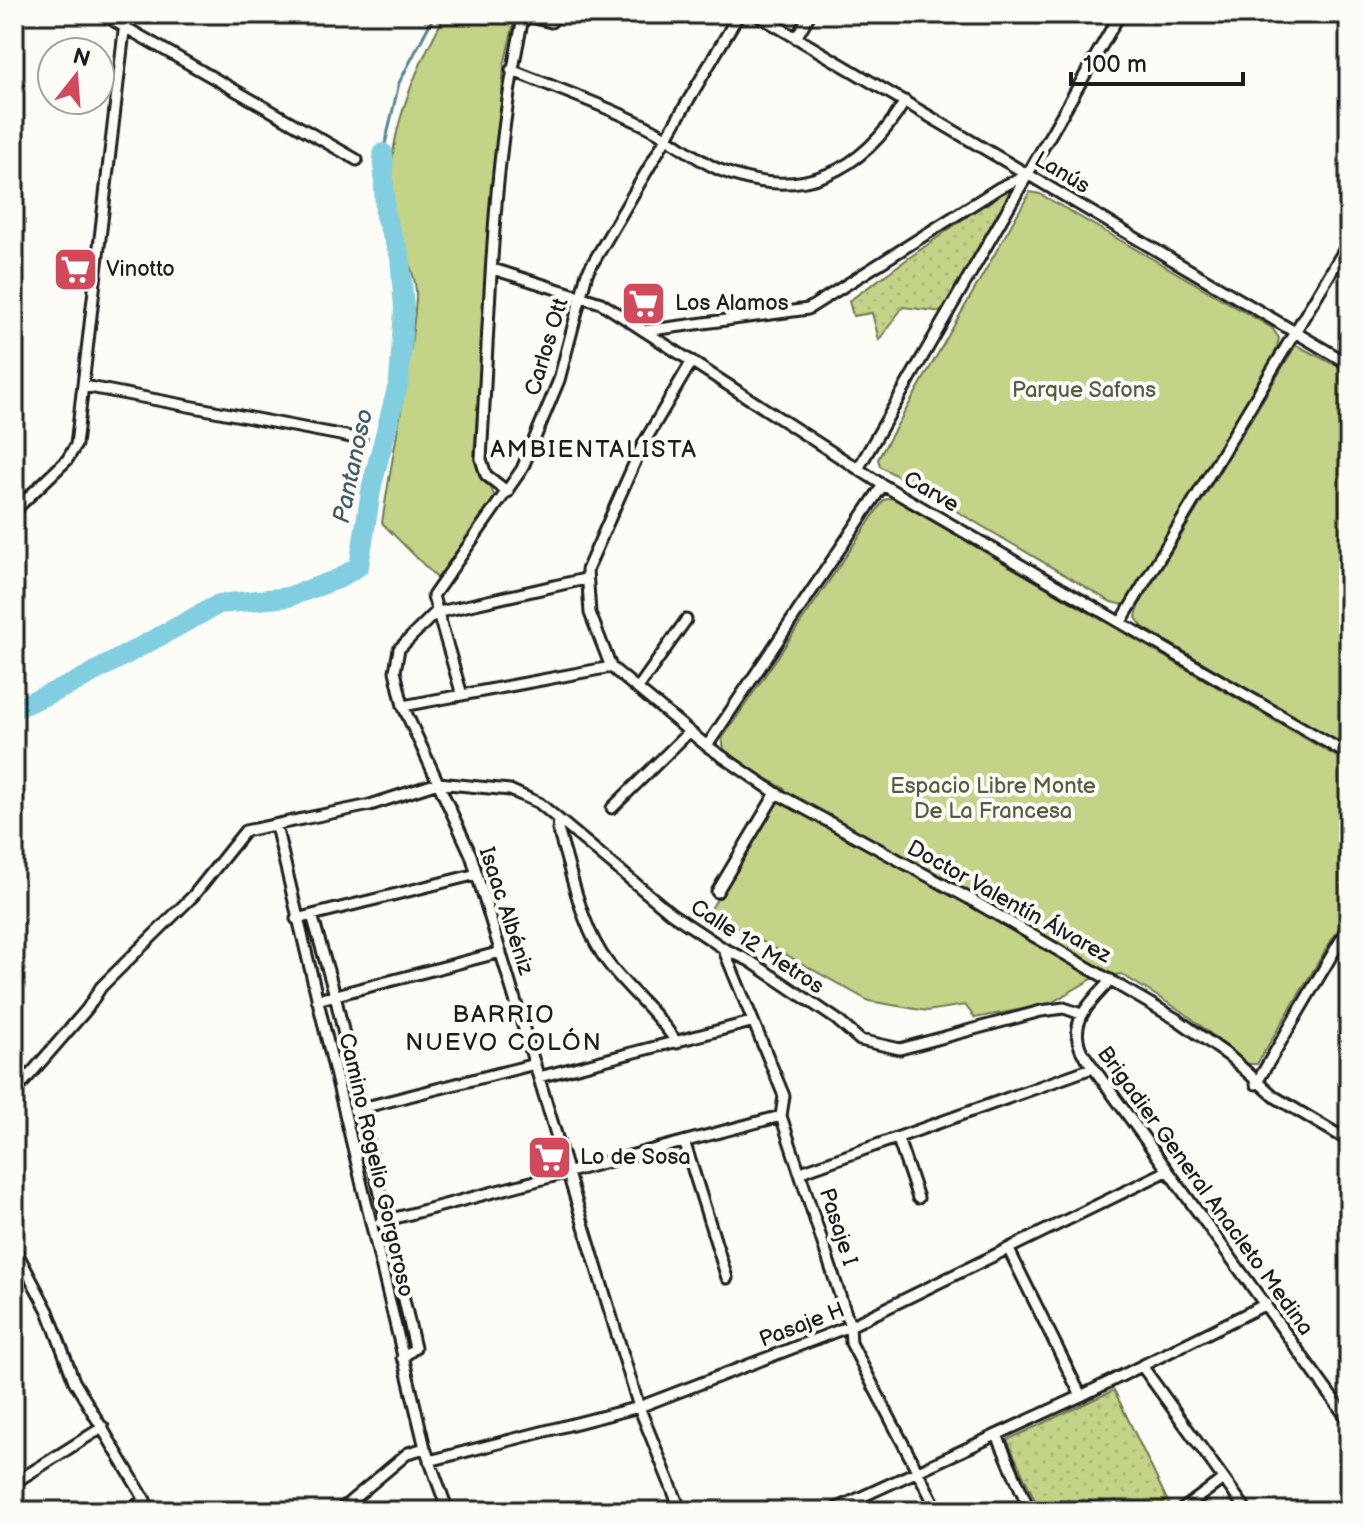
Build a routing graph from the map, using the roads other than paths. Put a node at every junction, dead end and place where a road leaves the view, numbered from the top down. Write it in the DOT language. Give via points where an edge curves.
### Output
graph roads {
  1 [pos="102,14"];
  2 [pos="126,14"];
  3 [pos="559,14"];
  4 [pos="739,14"];
  5 [pos="756,14"];
  6 [pos="810,14"];
  7 [pos="1120,14"];
  8 [pos="524,15"];
  9 [pos="124,27"];
  10 [pos="796,38"];
  11 [pos="511,70"];
  12 [pos="905,101"];
  13 [pos="666,138"];
  14 [pos="357,160"];
  15 [pos="1029,174"];
  16 [pos="1349,242"];
  17 [pos="493,269"];
  18 [pos="582,295"];
  19 [pos="644,331"];
  20 [pos="1295,333"];
  21 [pos="692,361"];
  22 [pos="1349,364"];
  23 [pos="84,386"];
  24 [pos="361,439"];
  25 [pos="858,469"];
  26 [pos="883,485"];
  27 [pos="508,492"];
  28 [pos="14,511"];
  29 [pos="585,579"];
  30 [pos="435,613"];
  31 [pos="686,620"];
  32 [pos="1121,622"];
  33 [pos="611,667"];
  34 [pos="638,688"];
  35 [pos="462,695"];
  36 [pos="403,706"];
  37 [pos="689,732"];
  38 [pos="707,746"];
  39 [pos="1349,755"];
  40 [pos="438,783"];
  41 [pos="776,793"];
  42 [pos="612,808"];
  43 [pos="559,820"];
  44 [pos="276,826"];
  45 [pos="477,874"];
  46 [pos="717,892"];
  47 [pos="312,915"];
  48 [pos="296,919"];
  49 [pos="1349,926"];
  50 [pos="723,948"];
  51 [pos="501,952"];
  52 [pos="1111,980"];
  53 [pos="335,995"];
  54 [pos="317,1000"];
  55 [pos="1081,1014"];
  56 [pos="751,1022"];
  57 [pos="677,1043"];
  58 [pos="535,1064"];
  59 [pos="1092,1068"];
  60 [pos="539,1077"];
  61 [pos="1256,1084"];
  62 [pos="14,1093"];
  63 [pos="359,1109"];
  64 [pos="346,1111"];
  65 [pos="781,1116"];
  66 [pos="898,1139"];
  67 [pos="1349,1141"];
  68 [pos="685,1144"];
  69 [pos="1167,1171"];
  70 [pos="801,1172"];
  71 [pos="569,1175"];
  72 [pos="918,1198"];
  73 [pos="385,1221"];
  74 [pos="373,1224"];
  75 [pos="14,1247"];
  76 [pos="1009,1250"];
  77 [pos="727,1278"];
  78 [pos="1266,1304"];
  79 [pos="850,1326"];
  80 [pos="402,1358"];
  81 [pos="1142,1366"];
  82 [pos="1081,1396"];
  83 [pos="639,1407"];
  84 [pos="1349,1421"];
  85 [pos="103,1427"];
  86 [pos="997,1435"];
  87 [pos="425,1448"];
  88 [pos="429,1461"];
  89 [pos="919,1471"];
  90 [pos="1223,1479"];
  91 [pos="14,1483"];
  92 [pos="145,1500"];
  93 [pos="127,1511"];
  94 [pos="148,1511"];
  95 [pos="340,1511"];
  96 [pos="448,1511"];
  97 [pos="681,1511"];
  98 [pos="831,1511"];
  99 [pos="938,1511"];
  100 [pos="1030,1511"];
  101 [pos="1180,1511"];
  102 [pos="1247,1511"];
  1 -- 9 [label="street"];
  2 -- 9 [label="street"];
  3 -- 8 [label="street" via="551,22"];
  4 -- 13 [label="street, Carlos Ott"];
  5 -- 10 [label="street, Lanús"];
  6 -- 10 [label="street"];
  7 -- 15 [label="street"];
  8 -- 11 [label="street"];
  9 -- 14 [label="street"];
  9 -- 23 [label="street"];
  10 -- 12 [label="street, Lanús"];
  11 -- 13 [label="street"];
  11 -- 17 [label="street"];
  12 -- 13 [label="street" via="864,155 802,182 745,178 717,169"];
  12 -- 15 [label="street, Lanús"];
  13 -- 18 [label="street, Carlos Ott" via="591,264"];
  15 -- 19 [label="street" via="808,309"];
  15 -- 20 [label="street, Lanús"];
  15 -- 25 [label="street"];
  16 -- 20 [label="street"];
  17 -- 18 [label="street, Carve"];
  17 -- 27 [label="street" via="481,459 486,475"];
  18 -- 19 [label="street, Carve"];
  18 -- 27 [label="street, Carlos Ott" via="559,380"];
  19 -- 21 [label="street, Carve"];
  20 -- 22 [label="street, Lanús"];
  20 -- 32 [label="street"];
  21 -- 25 [label="street, Carve"];
  21 -- 29 [label="street" via="642,446"];
  23 -- 24 [label="street"];
  23 -- 28 [label="street" via="76,445"];
  25 -- 26 [label="street, Carve"];
  26 -- 32 [label="street, Carve"];
  26 -- 38 [label="street"];
  27 -- 30 [label="street, Carlos Ott" via="438,585 432,602"];
  29 -- 30 [label="street"];
  29 -- 33 [label="street" via="590,613"];
  30 -- 35 [label="street"];
  30 -- 36 [label="street, Isaac Albéniz" via="396,656"];
  31 -- 34 [label="street"];
  32 -- 39 [label="street, Carve"];
  33 -- 34 [label="street, Doctor Valentín Álvarez"];
  33 -- 35 [label="street"];
  34 -- 37 [label="street, Doctor Valentín Álvarez"];
  35 -- 36 [label="street"];
  36 -- 40 [label="street, Isaac Albéniz"];
  37 -- 38 [label="street, Doctor Valentín Álvarez"];
  37 -- 42 [label="street"];
  38 -- 41 [label="street, Doctor Valentín Álvarez"];
  40 -- 43 [label="street, Calle 12 Metros" via="510,790 539,803"];
  40 -- 44 [label="street"];
  40 -- 45 [label="street, Isaac Albéniz"];
  41 -- 46 [label="street"];
  41 -- 52 [label="street, Doctor Valentín Álvarez"];
  43 -- 50 [label="street, Calle 12 Metros" via="638,887"];
  43 -- 57 [label="street" via="601,952 660,1016"];
  44 -- 48 [label="street, Camino Rogelio Gorgoroso"];
  44 -- 62 [label="street" via="245,831 193,896 101,987"];
  45 -- 47 [label="street"];
  45 -- 51 [label="street, Isaac Albéniz"];
  47 -- 48 [label="street"];
  47 -- 53 [label="street"];
  48 -- 54 [label="street, Camino Rogelio Gorgoroso"];
  49 -- 61 [label="street"];
  50 -- 55 [label="street, Calle 12 Metros" via="750,961 860,1040 882,1048 900,1049 1041,1011 1064,1008"];
  50 -- 56 [label="street, Pasaje I"];
  51 -- 53 [label="street"];
  51 -- 58 [label="street, Isaac Albéniz"];
  52 -- 55 [label="street"];
  52 -- 61 [label="street, Doctor Valentín Álvarez" via="1207,1038"];
  53 -- 54 [label="street"];
  53 -- 63 [label="street"];
  54 -- 64 [label="street, Camino Rogelio Gorgoroso"];
  55 -- 59 [label="street, Brigadier General Anacleto Medina" via="1075,1036"];
  56 -- 57 [label="street"];
  56 -- 65 [label="street, Pasaje I" via="784,1096"];
  57 -- 60 [label="street"];
  58 -- 60 [label="street, Isaac Albéniz"];
  58 -- 63 [label="street"];
  59 -- 66 [label="street"];
  59 -- 69 [label="street, Brigadier General Anacleto Medina"];
  60 -- 71 [label="street, Isaac Albéniz"];
  61 -- 67 [label="street, Doctor Valentín Álvarez"];
  63 -- 64 [label="street"];
  63 -- 73 [label="street"];
  64 -- 74 [label="street, Camino Rogelio Gorgoroso"];
  65 -- 68 [label="street"];
  65 -- 70 [label="street, Pasaje I"];
  66 -- 70 [label="street"];
  66 -- 72 [label="street"];
  68 -- 71 [label="street"];
  68 -- 77 [label="street"];
  69 -- 76 [label="street, Pasaje H"];
  69 -- 78 [label="street, Brigadier General Anacleto Medina"];
  70 -- 79 [label="street, Pasaje I"];
  71 -- 73 [label="street"];
  71 -- 83 [label="street, Isaac Albéniz"];
  73 -- 74 [label="street"];
  73 -- 80 [label="street" via="415,1348"];
  74 -- 80 [label="street, Camino Rogelio Gorgoroso"];
  75 -- 85 [label="street" via="48,1311 74,1381"];
  76 -- 79 [label="street, Pasaje H"];
  76 -- 82 [label="street"];
  78 -- 81 [label="street"];
  78 -- 84 [label="street, Brigadier General Anacleto Medina"];
  79 -- 83 [label="street, Pasaje H"];
  79 -- 89 [label="street, Pasaje I" via="851,1343"];
  80 -- 87 [label="street, Camino Rogelio Gorgoroso"];
  81 -- 82 [label="street"];
  81 -- 90 [label="street"];
  82 -- 86 [label="street"];
  83 -- 88 [label="street, Pasaje H"];
  83 -- 97 [label="street, Isaac Albéniz"];
  85 -- 91 [label="street"];
  85 -- 92 [label="street"];
  86 -- 89 [label="street"];
  86 -- 100 [label="street"];
  87 -- 88 [label="street, Camino Rogelio Gorgoroso"];
  87 -- 95 [label="street" via="408,1453"];
  88 -- 96 [label="street, Camino Rogelio Gorgoroso"];
  89 -- 98 [label="street"];
  89 -- 99 [label="street, Pasaje I"];
  90 -- 101 [label="street"];
  90 -- 102 [label="street"];
  92 -- 93 [label="street"];
  92 -- 94 [label="street"];
}
